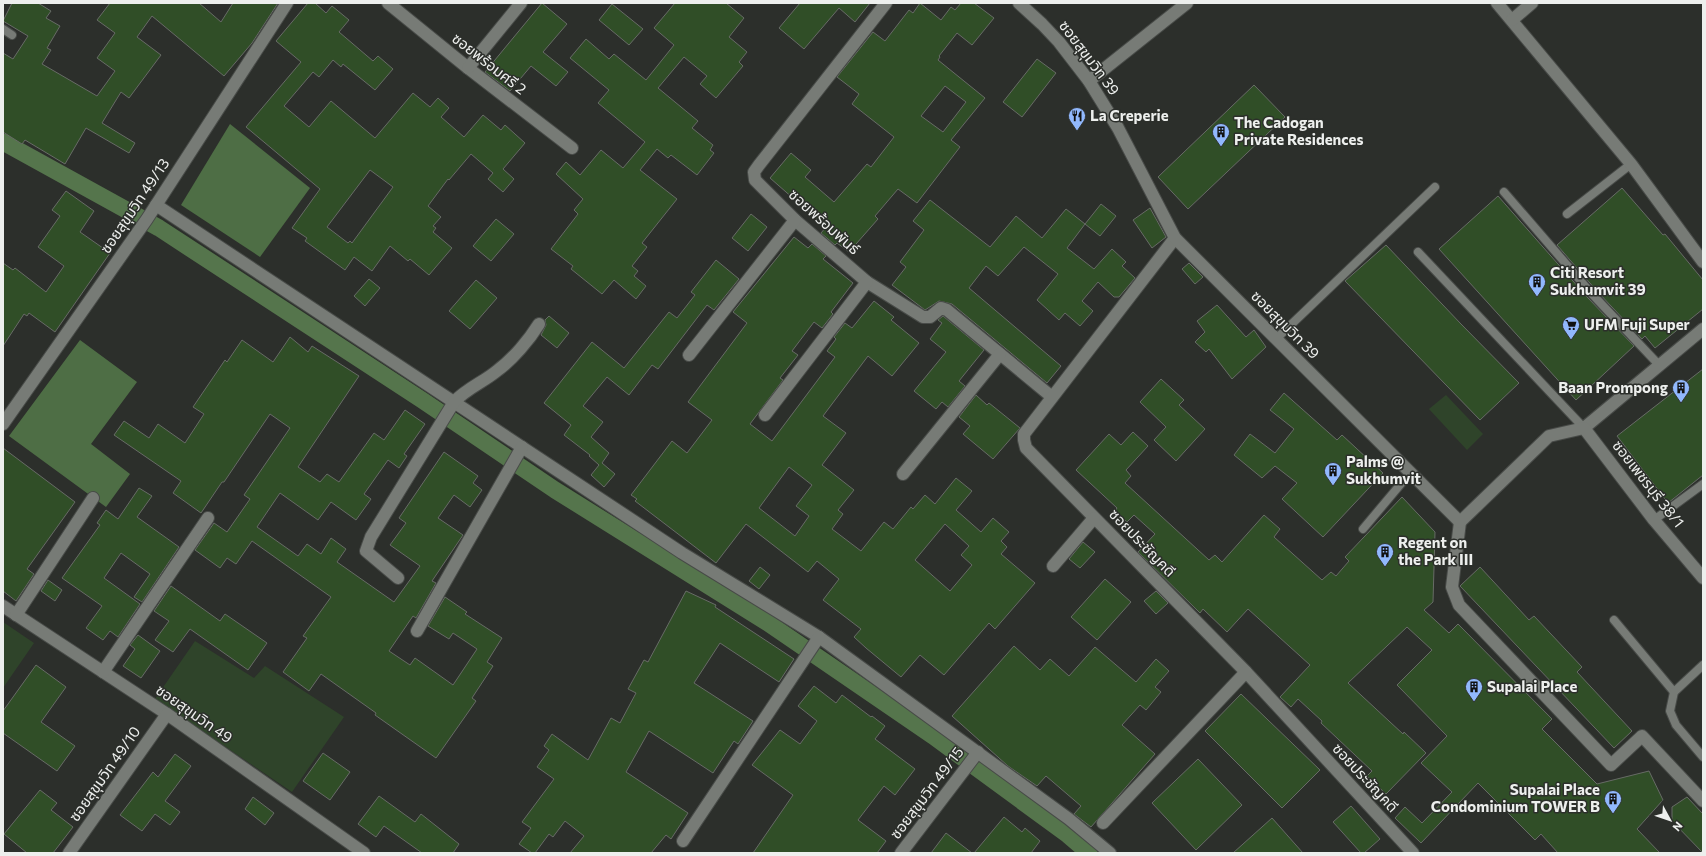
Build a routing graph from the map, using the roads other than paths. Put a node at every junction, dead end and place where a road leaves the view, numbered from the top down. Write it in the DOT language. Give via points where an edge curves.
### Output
graph roads {
  1 [pos="287,3"];
  2 [pos="388,3"];
  3 [pos="521,3"];
  4 [pos="886,3"];
  5 [pos="1019,3"];
  6 [pos="1497,3"];
  7 [pos="1532,3"];
  8 [pos="1180,5"];
  9 [pos="1512,20"];
  10 [pos="3,29"];
  11 [pos="12,35"];
  12 [pos="468,68"];
  13 [pos="1089,81"];
  14 [pos="572,148"];
  15 [pos="1631,164"];
  16 [pos="1435,187"];
  17 [pos="1504,192"];
  18 [pos="156,205"];
  19 [pos="1567,214"];
  20 [pos="795,220"];
  21 [pos="1175,238"];
  22 [pos="1418,252"];
  23 [pos="1703,262"];
  24 [pos="868,282"];
  25 [pos="538,324"];
  26 [pos="1703,329"];
  27 [pos="1276,339"];
  28 [pos="1000,354"];
  29 [pos="689,355"];
  30 [pos="1660,366"];
  31 [pos="1052,397"];
  32 [pos="454,402"];
  33 [pos="765,415"];
  34 [pos="3,424"];
  35 [pos="1584,428"];
  36 [pos="522,447"];
  37 [pos="1410,473"];
  38 [pos="903,474"];
  39 [pos="1703,484"];
  40 [pos="93,498"];
  41 [pos="208,518"];
  42 [pos="1094,518"];
  43 [pos="1654,520"];
  44 [pos="1460,522"];
  45 [pos="1363,529"];
  46 [pos="1053,566"];
  47 [pos="398,578"];
  48 [pos="1703,578"];
  49 [pos="3,606"];
  50 [pos="16,615"];
  51 [pos="1614,620"];
  52 [pos="416,631"];
  53 [pos="819,637"];
  54 [pos="1703,666"];
  55 [pos="103,672"];
  56 [pos="1246,672"];
  57 [pos="1674,692"];
  58 [pos="168,714"];
  59 [pos="978,752"];
  60 [pos="1703,757"];
  61 [pos="1703,801"];
  62 [pos="1103,823"];
  63 [pos="683,841"];
  64 [pos="69,853"];
  65 [pos="364,853"];
  66 [pos="901,853"];
  67 [pos="1110,853"];
  68 [pos="1413,853"];
  1 -- 18 [label="street, ซอยสุขุมวิท 49/13"];
  2 -- 12 [label="street, ซอยพร้อมศรี 2"];
  3 -- 12 [label="street"];
  4 -- 20 [label="street, ซอยพร้อมพันธ์" via="754,172 755,180"];
  5 -- 13 [label="street, ซอยสุขุมวิท 39" via="1059,42"];
  6 -- 9 [label="street"];
  7 -- 9 [label="street"];
  8 -- 13 [label="street"];
  9 -- 15 [label="street"];
  10 -- 11 [label="lane"];
  12 -- 14 [label="street, ซอยพร้อมศรี 2"];
  13 -- 21 [label="street, ซอยสุขุมวิท 39" via="1118,128"];
  15 -- 19 [label="lane"];
  15 -- 23 [label="street"];
  16 -- 27 [label="lane"];
  17 -- 30 [label="lane" via="1592,294"];
  18 -- 32 [label="street"];
  18 -- 34 [label="street, ซอยสุขุมวิท 49/13"];
  20 -- 24 [label="street, ซอยพร้อมพันธ์"];
  20 -- 29 [label="street"];
  21 -- 27 [label="street, ซอยสุขุมวิท 39"];
  21 -- 31 [label="street, ซอยประชัญคดี"];
  22 -- 35 [label="lane"];
  24 -- 28 [label="street, ซอยพร้อมพันธ์" via="922,317 930,316 941,308 947,310"];
  24 -- 33 [label="street"];
  25 -- 32 [label="street" via="531,336 499,370 463,392"];
  26 -- 30 [label="street"];
  27 -- 37 [label="street, ซอยสุขุมวิท 39"];
  28 -- 31 [label="street, ซอยพร้อมพันธ์"];
  28 -- 38 [label="street"];
  30 -- 35 [label="street"];
  31 -- 42 [label="street, ซอยประชัญคดี" via="1024,434 1026,448"];
  32 -- 36 [label="street"];
  32 -- 47 [label="street" via="367,545 366,551"];
  35 -- 43 [label="street, ซอยเพชรบุรี 38/1"];
  35 -- 44 [label="street" via="1549,436"];
  36 -- 52 [label="street"];
  36 -- 53 [label="street" via="682,553"];
  37 -- 44 [label="street, ซอยสุขุมวิท 39"];
  37 -- 45 [label="lane"];
  39 -- 43 [label="lane"];
  40 -- 50 [label="street"];
  41 -- 55 [label="street"];
  42 -- 46 [label="street"];
  42 -- 56 [label="street, ซอยประชัญคดี"];
  43 -- 48 [label="street, ซอยเพชรบุรี 38/1"];
  44 -- 61 [label="street" via="1452,587 1459,605 1611,765 1642,736"];
  49 -- 50 [label="street, ซอยสุขุมวิท 49"];
  50 -- 55 [label="street, ซอยสุขุมวิท 49"];
  51 -- 57 [label="lane"];
  53 -- 59 [label="street"];
  53 -- 63 [label="street"];
  54 -- 57 [label="lane"];
  55 -- 58 [label="street, ซอยสุขุมวิท 49"];
  56 -- 62 [label="street"];
  56 -- 68 [label="street, ซอยประชัญคดี"];
  57 -- 60 [label="lane" via="1670,711 1676,725"];
  58 -- 64 [label="street, ซอยสุขุมวิท 49/10"];
  58 -- 65 [label="street, ซอยสุขุมวิท 49"];
  59 -- 66 [label="street, ซอยสุขุมวิท 49/15"];
  59 -- 67 [label="street" via="1069,819"];
}
